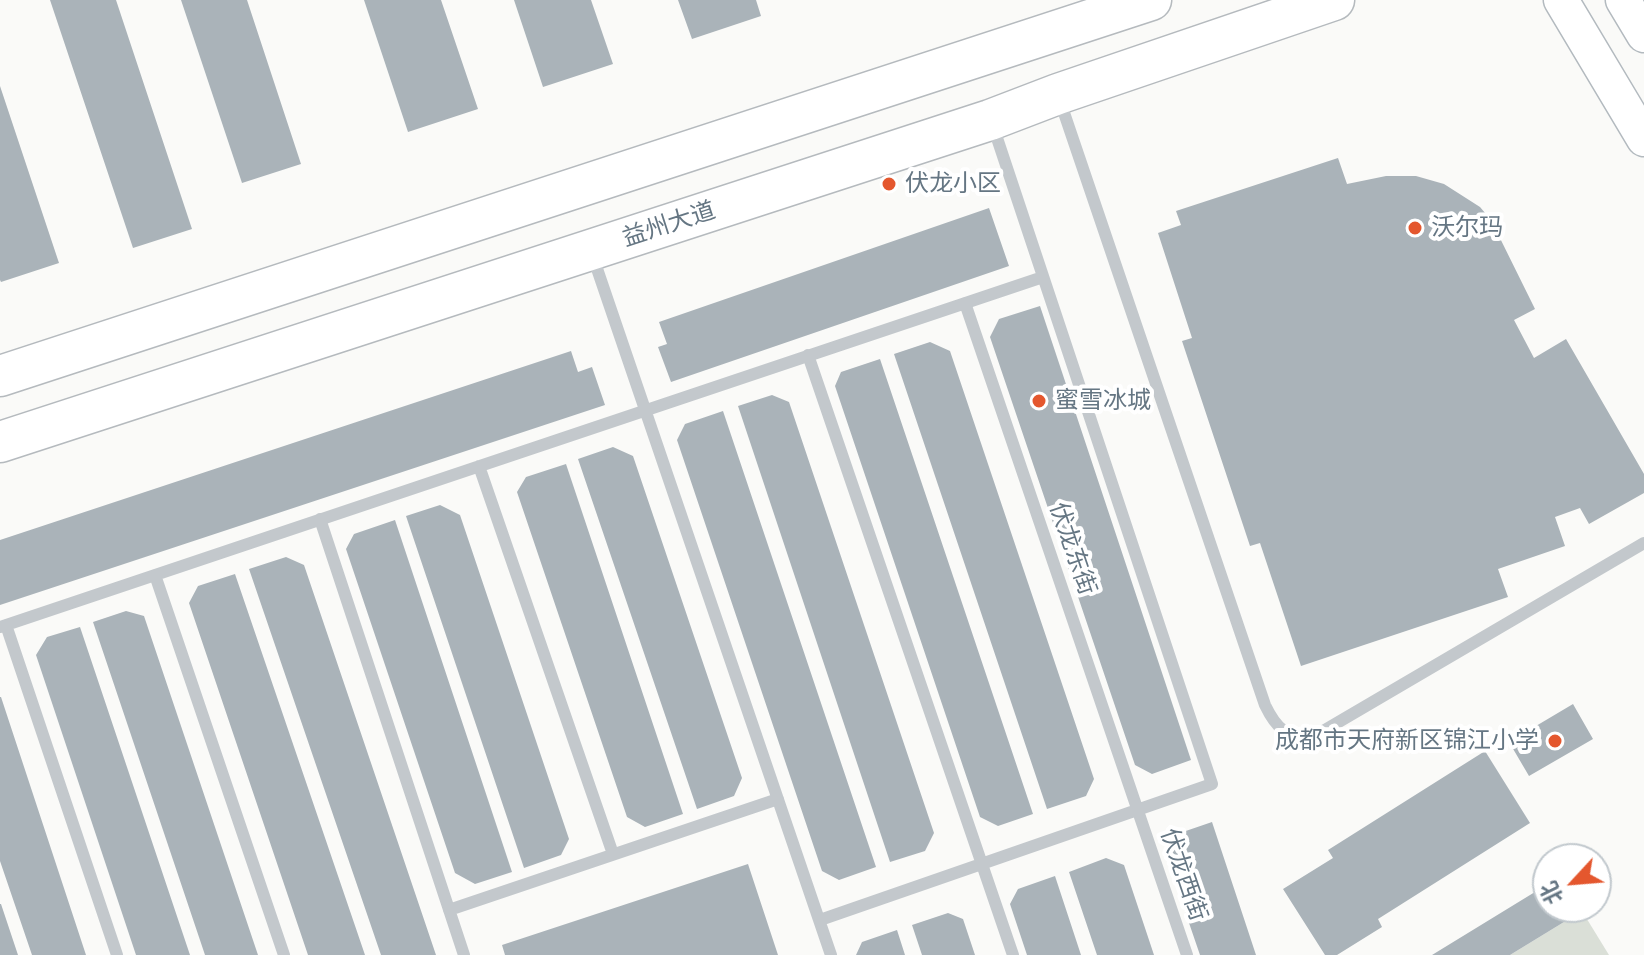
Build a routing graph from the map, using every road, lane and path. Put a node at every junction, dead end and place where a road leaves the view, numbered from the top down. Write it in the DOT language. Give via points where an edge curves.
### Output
graph roads {
  1 [pos="1151,0"];
  2 [pos="1334,0"];
  3 [pos="1561,0"];
  4 [pos="1623,0"];
  5 [pos="1644,35"];
  6 [pos="1058,94"];
  7 [pos="990,120"];
  8 [pos="1644,139"];
  9 [pos="591,251"];
  10 [pos="1043,277"];
  11 [pos="965,303"];
  12 [pos="808,355"];
  13 [pos="0,376"];
  14 [pos="645,410"];
  15 [pos="0,442"];
  16 [pos="479,466"];
  17 [pos="320,519"];
  18 [pos="1644,543"];
  19 [pos="155,575"];
  20 [pos="3,626"];
  21 [pos="778,799"];
  22 [pos="1137,810"];
  23 [pos="613,854"];
  24 [pos="982,864"];
  25 [pos="449,910"];
  26 [pos="820,920"];
  27 [pos="117,955"];
  28 [pos="284,955"];
  29 [pos="464,955"];
  30 [pos="831,955"];
  31 [pos="1013,955"];
  32 [pos="1187,955"];
  1 -- 13 [label="main road"];
  2 -- 6 [label="main road, 益州大道"];
  3 -- 8 [label="main road"];
  4 -- 5 [label="main road"];
  6 -- 7 [label="main road, 益州大道"];
  6 -- 18 [label="lane" via="1265,705 1281,731 1295,739 1313,737"];
  7 -- 9 [label="main road, 益州大道"];
  7 -- 10 [label="lane"];
  9 -- 14 [label="lane"];
  9 -- 15 [label="main road, 益州大道"];
  10 -- 11 [label="lane"];
  10 -- 22 [label="lane" via="1212,784"];
  11 -- 12 [label="lane"];
  11 -- 22 [label="lane, 伏龙东街"];
  12 -- 14 [label="lane"];
  12 -- 24 [label="lane"];
  14 -- 16 [label="lane"];
  14 -- 21 [label="lane"];
  16 -- 17 [label="lane"];
  16 -- 23 [label="lane"];
  17 -- 19 [label="lane"];
  17 -- 25 [label="lane"];
  19 -- 20 [label="lane"];
  19 -- 28 [label="lane"];
  20 -- 27 [label="lane"];
  21 -- 23 [label="lane"];
  21 -- 26 [label="lane"];
  22 -- 24 [label="lane"];
  22 -- 32 [label="lane, 伏龙西街"];
  23 -- 25 [label="lane"];
  24 -- 26 [label="lane"];
  24 -- 31 [label="lane"];
  25 -- 29 [label="lane"];
  26 -- 30 [label="lane"];
}
